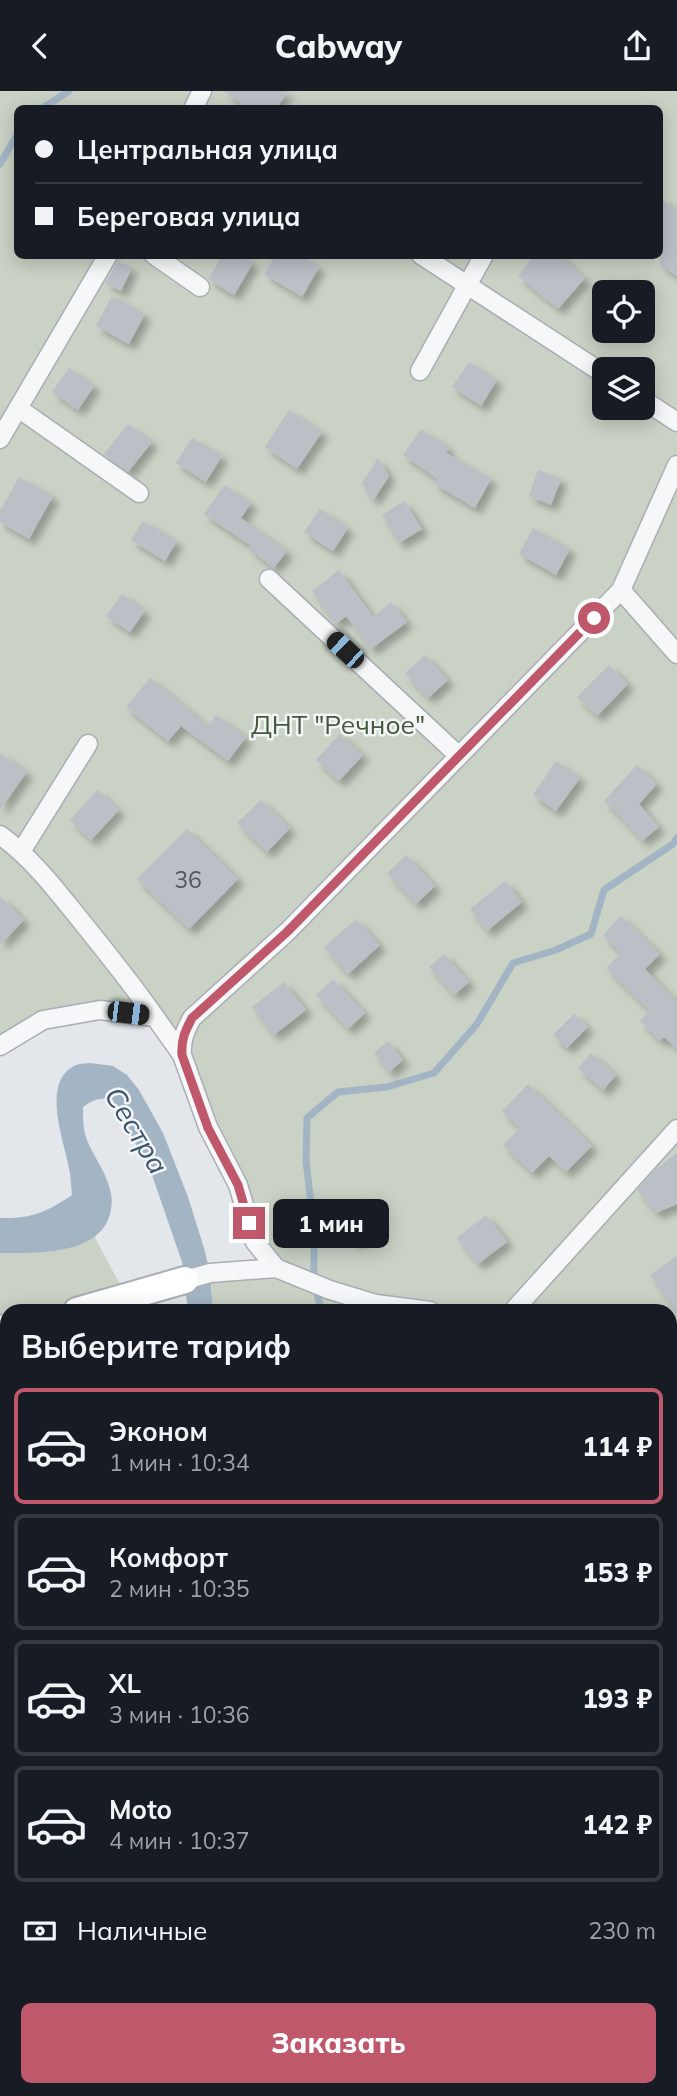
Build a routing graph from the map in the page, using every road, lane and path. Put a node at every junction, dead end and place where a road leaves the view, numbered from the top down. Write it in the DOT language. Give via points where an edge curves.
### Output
graph roads {
  1 [pos="106,259"];
  2 [pos="160,259"];
  3 [pos="427,259"];
  4 [pos="482,259"];
  5 [pos="467,285"];
  6 [pos="200,287"];
  7 [pos="592,366"];
  8 [pos="420,370"];
  9 [pos="18,408"];
  10 [pos="655,408"];
  11 [pos="677,422"];
  12 [pos="0,439"];
  13 [pos="677,465"];
  14 [pos="139,493"];
  15 [pos="269,579"];
  16 [pos="621,590"];
  17 [pos="677,654"];
  18 [pos="88,744"];
  19 [pos="459,756"];
  20 [pos="0,835"];
  21 [pos="22,851"];
  22 [pos="155,1017"];
  23 [pos="0,1046"];
  24 [pos="182,1055"];
  25 [pos="677,1129"];
  26 [pos="276,1268"];
  27 [pos="198,1277"];
  28 [pos="102,1304"];
  29 [pos="376,1304"];
  30 [pos="519,1304"];
  1 -- 9 [label="street"];
  2 -- 6 [label="street"];
  3 -- 5 [label="street"];
  4 -- 5 [label="street"];
  5 -- 7 [label="street"];
  5 -- 8 [label="street"];
  9 -- 12 [label="street"];
  9 -- 14 [label="street"];
  10 -- 11 [label="street"];
  13 -- 16 [label="street"];
  15 -- 19 [label="street"];
  16 -- 17 [label="street"];
  16 -- 19 [label="street"];
  18 -- 21 [label="street"];
  19 -- 24 [label="street" via="287,932 192,1018 181,1044"];
  20 -- 21 [label="street"];
  21 -- 22 [label="street"];
  22 -- 23 [label="street" via="100,1010 43,1020"];
  22 -- 24 [label="street"];
  24 -- 26 [label="street" via="208,1128 238,1185 255,1242"];
  25 -- 30 [label="street"];
  26 -- 27 [label="street"];
  26 -- 29 [label="street"];
  27 -- 28 [label="street"];
}
